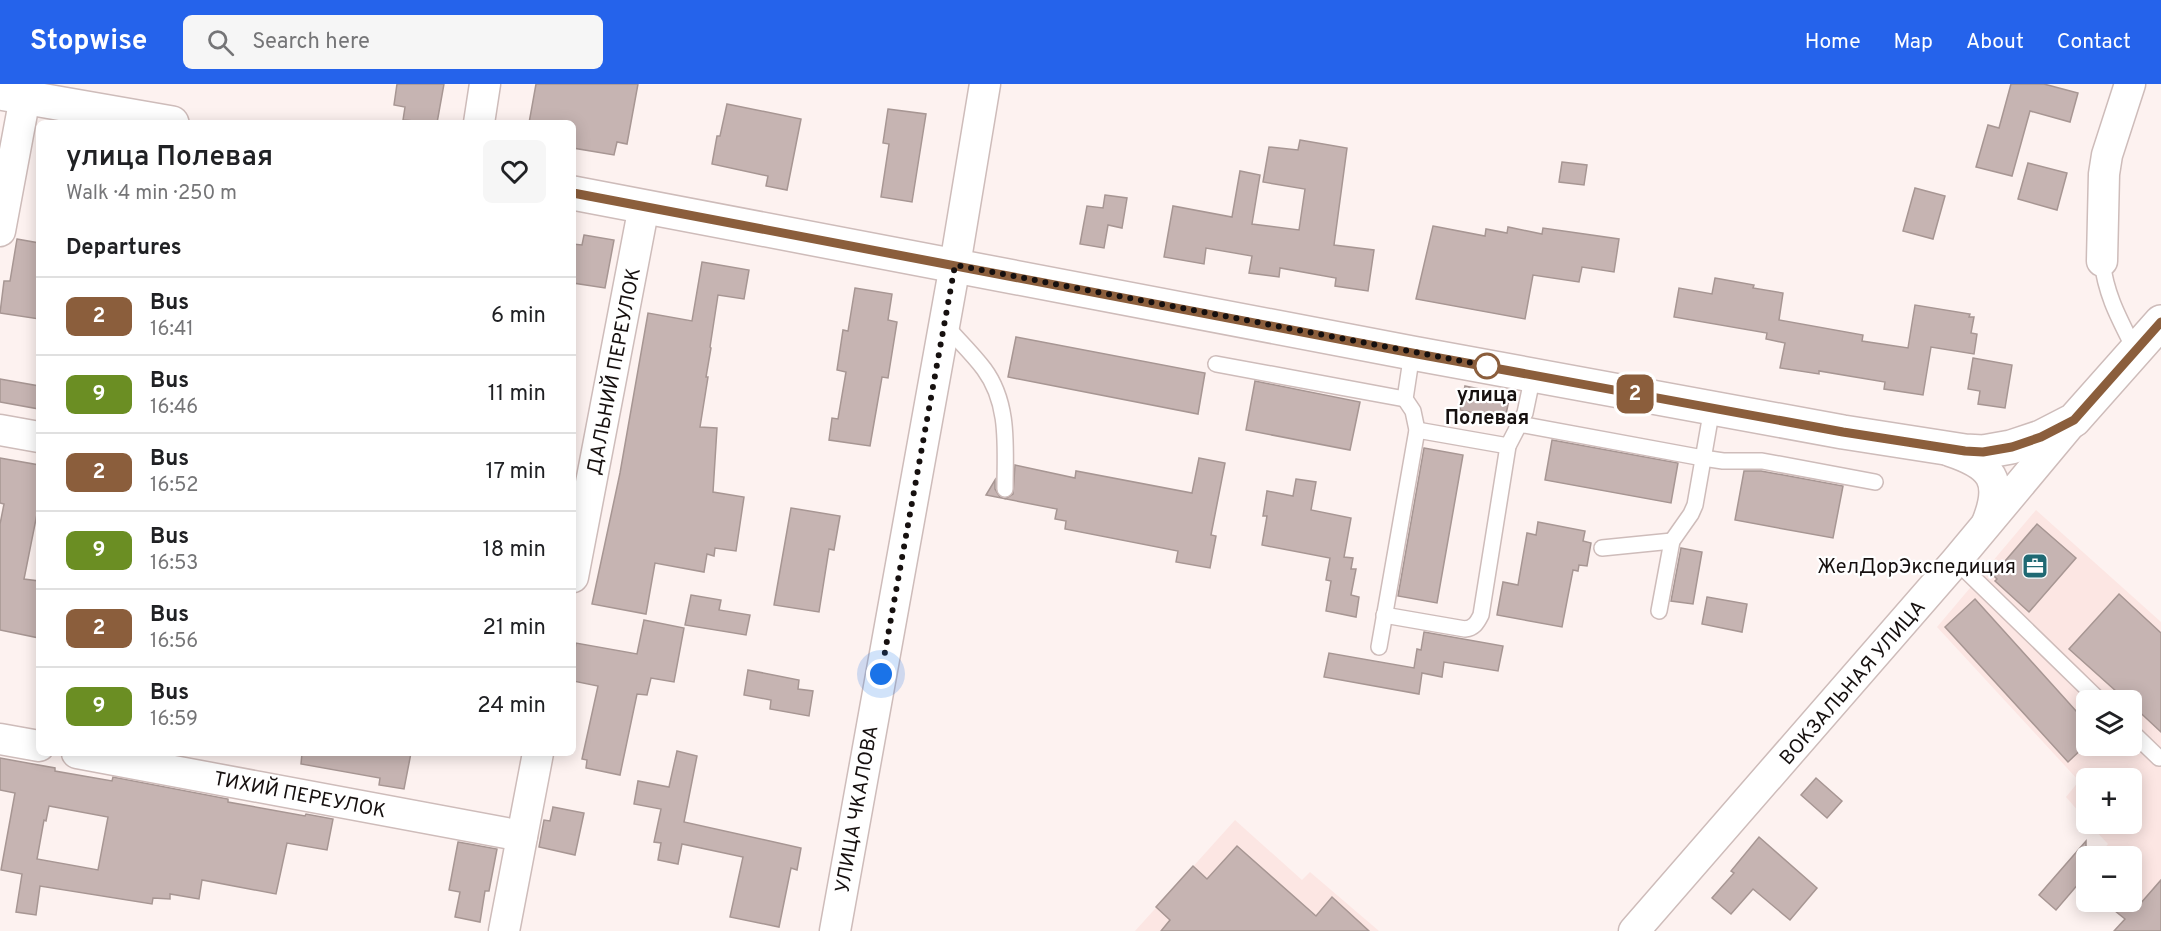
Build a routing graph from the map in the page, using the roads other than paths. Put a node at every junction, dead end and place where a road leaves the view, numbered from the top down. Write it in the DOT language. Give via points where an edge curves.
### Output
graph roads {
  1 [pos="485,84"];
  2 [pos="985,84"];
  3 [pos="2130,84"];
  4 [pos="12,95"];
  5 [pos="155,120"];
  6 [pos="479,120"];
  7 [pos="576,195"];
  8 [pos="644,206"];
  9 [pos="0,231"];
  10 [pos="2102,261"];
  11 [pos="955,265"];
  12 [pos="2161,322"];
  13 [pos="944,324"];
  14 [pos="2135,350"];
  15 [pos="1412,353"];
  16 [pos="1216,364"];
  17 [pos="1533,375"];
  18 [pos="1405,399"];
  19 [pos="1712,408"];
  20 [pos="2074,420"];
  21 [pos="1519,424"];
  22 [pos="0,430"];
  23 [pos="1417,430"];
  24 [pos="36,436"];
  25 [pos="1508,446"];
  26 [pos="1947,449"];
  27 [pos="1703,458"];
  28 [pos="1875,482"];
  29 [pos="1005,489"];
  30 [pos="1987,523"];
  31 [pos="577,535"];
  32 [pos="1672,541"];
  33 [pos="1602,548"];
  34 [pos="1956,561"];
  35 [pos="1659,611"];
  36 [pos="1384,615"];
  37 [pos="1379,647"];
  38 [pos="2089,690"];
  39 [pos="0,739"];
  40 [pos="2142,742"];
  41 [pos="36,745"];
  42 [pos="93,756"];
  43 [pos="537,756"];
  44 [pos="2159,758"];
  45 [pos="522,836"];
  46 [pos="504,931"];
  47 [pos="835,931"];
  48 [pos="1634,931"];
  1 -- 6 [label="street"];
  2 -- 11 [label="street, УЛИЦА ЧКАЛОВА"];
  3 -- 10 [label="street" via="2107,155"];
  4 -- 5 [label="main road"];
  4 -- 9 [label="street"];
  7 -- 8 [label="main road"];
  8 -- 11 [label="main road"];
  8 -- 31 [label="street, ДАЛЬНИЙ ПЕРЕУЛОК"];
  10 -- 14 [label="lane" via="2110,301"];
  11 -- 13 [label="street, УЛИЦА ЧКАЛОВА"];
  11 -- 15 [label="main road"];
  12 -- 14 [label="main road, ВОКЗАЛЬНАЯ УЛИЦА"];
  13 -- 29 [label="lane" via="993,383 1005,433"];
  13 -- 47 [label="street, УЛИЦА ЧКАЛОВА"];
  14 -- 20 [label="main road, ВОКЗАЛЬНАЯ УЛИЦА"];
  15 -- 17 [label="main road"];
  15 -- 18 [label="lane"];
  16 -- 18 [label="lane"];
  17 -- 19 [label="main road"];
  17 -- 21 [label="lane" via="1529,401"];
  18 -- 23 [label="lane" via="1413,411"];
  19 -- 26 [label="main road"];
  19 -- 27 [label="lane"];
  20 -- 26 [label="main road" via="2012,447 1983,452"];
  20 -- 30 [label="street, ВОКЗАЛЬНАЯ УЛИЦА"];
  21 -- 25 [label="lane"];
  21 -- 27 [label="lane"];
  22 -- 24 [label="street"];
  23 -- 25 [label="lane"];
  23 -- 36 [label="lane"];
  25 -- 36 [label="lane" via="1477,623 1465,629"];
  26 -- 30 [label="street" via="1979,463 1989,472 1995,495"];
  27 -- 28 [label="lane" via="1762,461"];
  27 -- 32 [label="lane" via="1695,504"];
  30 -- 34 [label="street, ВОКЗАЛЬНАЯ УЛИЦА"];
  32 -- 33 [label="lane"];
  32 -- 35 [label="lane"];
  34 -- 38 [label="lane"];
  34 -- 48 [label="street, ВОКЗАЛЬНАЯ УЛИЦА"];
  36 -- 37 [label="lane"];
  39 -- 41 [label="street"];
  40 -- 44 [label="lane"];
  42 -- 45 [label="street, ТИХИЙ ПЕРЕУЛОК"];
  43 -- 45 [label="street"];
  45 -- 46 [label="street"];
}
